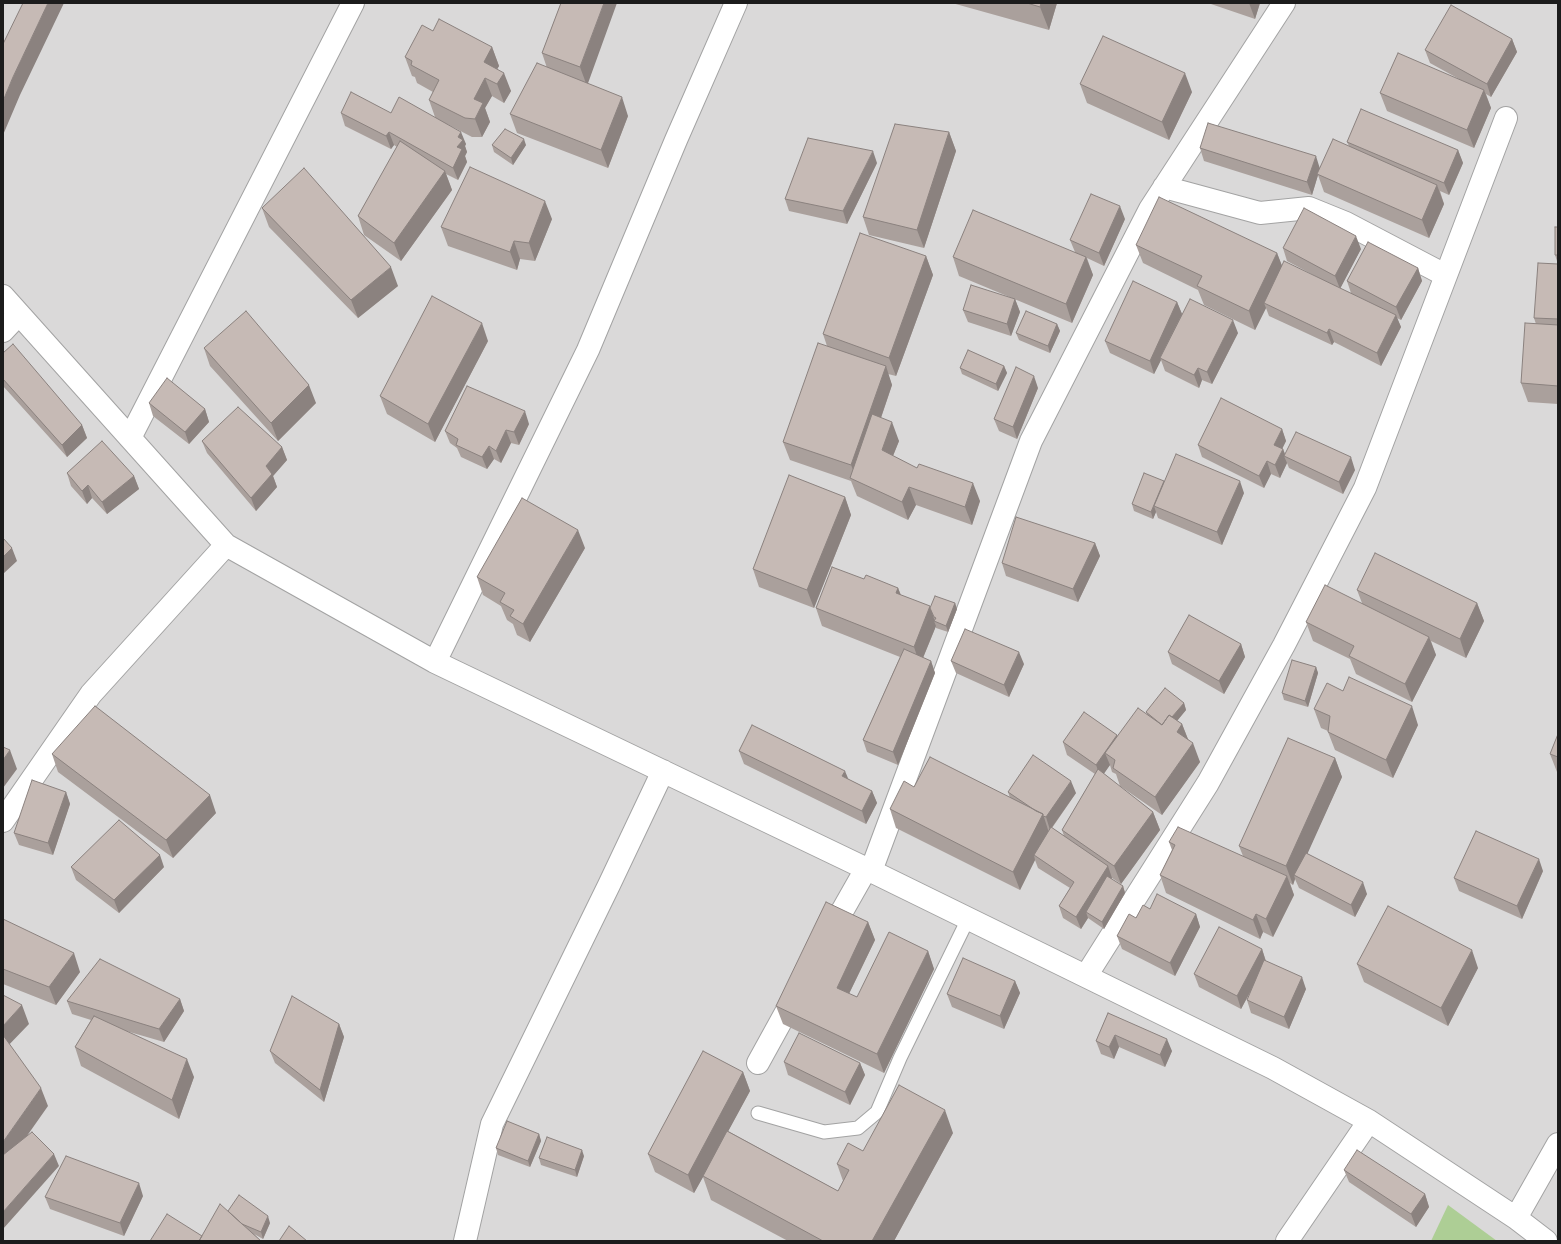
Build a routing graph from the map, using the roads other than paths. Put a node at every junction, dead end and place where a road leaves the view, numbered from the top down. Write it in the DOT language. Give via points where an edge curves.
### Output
graph roads {
  1 [pos="353,3"];
  2 [pos="736,3"];
  3 [pos="1284,3"];
  4 [pos="1506,118"];
  5 [pos="1164,187"];
  6 [pos="1446,275"];
  7 [pos="3,296"];
  8 [pos="20,314"];
  9 [pos="3,330"];
  10 [pos="130,438"];
  11 [pos="226,545"];
  12 [pos="434,662"];
  13 [pos="663,771"];
  14 [pos="3,822"];
  15 [pos="868,870"];
  16 [pos="968,919"];
  17 [pos="820,952"];
  18 [pos="1086,976"];
  19 [pos="804,980"];
  20 [pos="758,1063"];
  21 [pos="758,1113"];
  22 [pos="1369,1121"];
  23 [pos="1558,1144"];
  24 [pos="1516,1218"];
  25 [pos="465,1241"];
  26 [pos="1287,1241"];
  27 [pos="1546,1241"];
  1 -- 10 [label="street"];
  2 -- 12 [label="street" via="588,350"];
  3 -- 5 [label="street"];
  4 -- 6 [label="street"];
  5 -- 6 [label="street" via="1260,213 1308,208 1346,223"];
  5 -- 15 [label="street" via="1150,209 1032,441"];
  6 -- 18 [label="street" via="1358,502 1284,645 1208,783"];
  7 -- 8 [label="street"];
  8 -- 9 [label="street"];
  8 -- 10 [label="street"];
  10 -- 11 [label="street"];
  11 -- 12 [label="street"];
  11 -- 14 [label="street" via="91,694"];
  12 -- 13 [label="street"];
  13 -- 15 [label="street"];
  13 -- 25 [label="street" via="492,1124"];
  15 -- 16 [label="street"];
  15 -- 17 [label="street"];
  16 -- 18 [label="street"];
  16 -- 21 [label="lane" via="900,1058 877,1112 858,1128 824,1132"];
  18 -- 22 [label="street" via="1273,1068"];
  19 -- 20 [label="street"];
  22 -- 24 [label="street"];
  22 -- 26 [label="street"];
  23 -- 24 [label="street"];
  24 -- 27 [label="street"];
}
